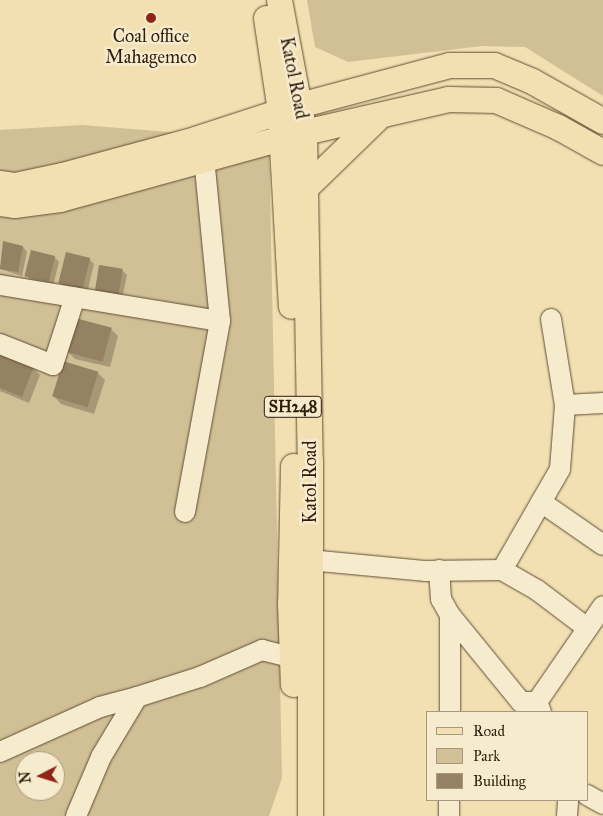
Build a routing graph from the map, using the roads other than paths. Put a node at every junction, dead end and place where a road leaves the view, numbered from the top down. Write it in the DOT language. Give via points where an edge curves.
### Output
graph roads {
  1 [pos="263,0"];
  2 [pos="279,0"];
  3 [pos="289,108"];
  4 [pos="381,114"];
  5 [pos="603,122"];
  6 [pos="293,135"];
  7 [pos="603,152"];
  8 [pos="204,159"];
  9 [pos="0,183"];
  10 [pos="305,188"];
  11 [pos="0,203"];
  12 [pos="0,285"];
  13 [pos="75,297"];
  14 [pos="551,319"];
  15 [pos="220,321"];
  16 [pos="0,344"];
  17 [pos="603,403"];
  18 [pos="565,405"];
  19 [pos="541,502"];
  20 [pos="185,512"];
  21 [pos="603,545"];
  22 [pos="309,560"];
  23 [pos="439,570"];
  24 [pos="502,570"];
  25 [pos="603,606"];
  26 [pos="450,614"];
  27 [pos="587,628"];
  28 [pos="310,640"];
  29 [pos="293,658"];
  30 [pos="137,697"];
  31 [pos="539,707"];
  32 [pos="450,711"];
  33 [pos="0,752"];
  34 [pos="588,796"];
  35 [pos="449,801"];
  36 [pos="568,801"];
  37 [pos="603,804"];
  38 [pos="76,816"];
  39 [pos="293,816"];
  40 [pos="310,816"];
  41 [pos="449,816"];
  42 [pos="567,816"];
  1 -- 3 [label="main road, Katol Road / SH248"];
  2 -- 3 [label="main road, Katol Road / SH248"];
  3 -- 5 [label="main road" via="449,65 494,66 532,81"];
  3 -- 6 [label="main road, Katol Road / SH248"];
  3 -- 9 [label="main road" via="195,139 62,175 15,185"];
  4 -- 6 [label="main road"];
  4 -- 7 [label="main road" via="448,99 496,100 558,127"];
  4 -- 10 [label="main road"];
  6 -- 8 [label="main road"];
  6 -- 10 [label="main road, Katol Road / SH248"];
  6 -- 29 [label="main road, Katol Road / SH248" via="290,604"];
  8 -- 11 [label="main road" via="60,199 14,205"];
  8 -- 15 [label="street"];
  10 -- 22 [label="main road, Katol Road / SH248"];
  12 -- 13 [label="street"];
  13 -- 15 [label="street"];
  13 -- 16 [label="street" via="53,365"];
  14 -- 18 [label="street"];
  15 -- 20 [label="street"];
  17 -- 18 [label="street"];
  18 -- 19 [label="street" via="560,469"];
  19 -- 21 [label="street"];
  19 -- 24 [label="street"];
  22 -- 23 [label="street"];
  22 -- 28 [label="main road, Katol Road / SH248"];
  23 -- 24 [label="street"];
  23 -- 26 [label="street" via="441,599"];
  24 -- 27 [label="street" via="537,590"];
  25 -- 27 [label="street"];
  26 -- 31 [label="street" via="521,702"];
  26 -- 32 [label="street"];
  27 -- 31 [label="street"];
  28 -- 29 [label="street"];
  28 -- 40 [label="main road, Katol Road / SH248"];
  29 -- 30 [label="street" via="262,650 200,677"];
  29 -- 39 [label="main road, Katol Road / SH248"];
  30 -- 33 [label="street" via="100,707"];
  30 -- 38 [label="street" via="101,757"];
  34 -- 37 [label="street"];
  35 -- 41 [label="street"];
  36 -- 42 [label="street"];
}
